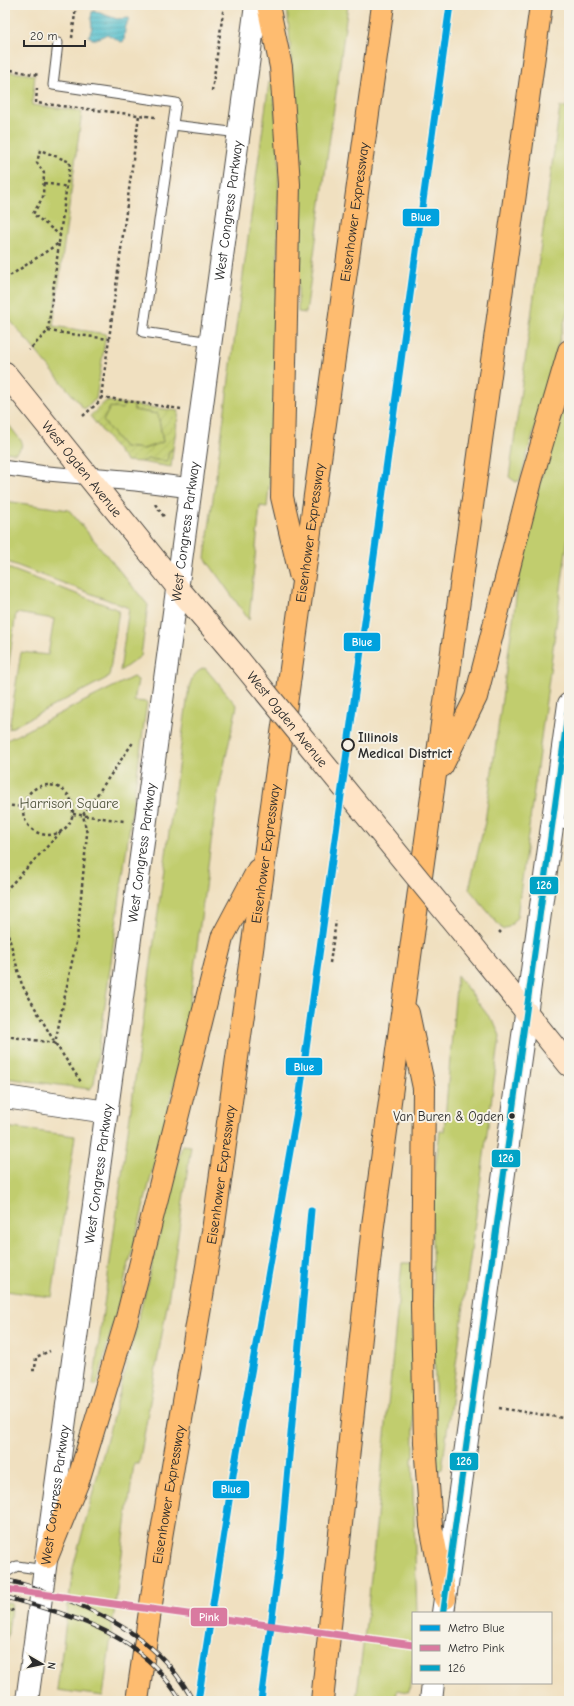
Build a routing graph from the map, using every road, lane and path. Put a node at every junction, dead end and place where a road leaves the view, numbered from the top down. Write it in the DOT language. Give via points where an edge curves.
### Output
graph roads {
  1 [pos="224,5"];
  2 [pos="256,5"];
  3 [pos="268,5"];
  4 [pos="383,5"];
  5 [pos="541,5"];
  6 [pos="58,43"];
  7 [pos="5,69"];
  8 [pos="212,91"];
  9 [pos="173,125"];
  10 [pos="239,133"];
  11 [pos="44,183"];
  12 [pos="67,187"];
  13 [pos="60,235"];
  14 [pos="59,243"];
  15 [pos="5,279"];
  16 [pos="48,332"];
  17 [pos="109,339"];
  18 [pos="211,342"];
  19 [pos="29,350"];
  20 [pos="569,351"];
  21 [pos="5,374"];
  22 [pos="101,397"];
  23 [pos="184,409"];
  24 [pos="83,416"];
  25 [pos="5,468"];
  26 [pos="88,477"];
  27 [pos="191,488"];
  28 [pos="152,500"];
  29 [pos="168,521"];
  30 [pos="303,587"];
  31 [pos="178,588"];
  32 [pos="569,704"];
  33 [pos="136,738"];
  34 [pos="434,784"];
  35 [pos="5,805"];
  36 [pos="23,807"];
  37 [pos="73,814"];
  38 [pos="83,816"];
  39 [pos="124,821"];
  40 [pos="561,823"];
  41 [pos="68,825"];
  42 [pos="265,856"];
  43 [pos="5,891"];
  44 [pos="336,921"];
  45 [pos="5,923"];
  46 [pos="330,963"];
  47 [pos="404,998"];
  48 [pos="526,1010"];
  49 [pos="5,1036"];
  50 [pos="55,1043"];
  51 [pos="569,1065"];
  52 [pos="81,1082"];
  53 [pos="5,1097"];
  54 [pos="107,1112"];
  55 [pos="50,1351"];
  56 [pos="32,1370"];
  57 [pos="499,1408"];
  58 [pos="569,1419"];
  59 [pos="46,1563"];
  60 [pos="5,1573"];
  61 [pos="444,1606"];
  62 [pos="16,1609"];
  63 [pos="5,1613"];
  64 [pos="433,1684"];
  65 [pos="27,1701"];
  66 [pos="137,1701"];
  67 [pos="322,1701"];
  68 [pos="431,1701"];
  1 -- 8 [label="path"];
  2 -- 10 [label="street, West Congress Parkway"];
  3 -- 30 [label="highway" via="281,67 289,184 282,497"];
  4 -- 30 [label="highway, Eisenhower Expressway"];
  5 -- 34 [label="highway"];
  6 -- 9 [label="lane" via="53,85 176,102"];
  7 -- 17 [label="path" via="39,74 36,103 139,115"];
  9 -- 10 [label="lane"];
  9 -- 18 [label="lane" via="143,332"];
  10 -- 18 [label="street, West Congress Parkway"];
  11 -- 12 [label="path"];
  11 -- 12 [label="path" via="44,173 37,163 40,150 70,162"];
  11 -- 13 [label="path" via="43,197 33,214"];
  12 -- 13 [label="path"];
  13 -- 14 [label="path"];
  14 -- 15 [label="path"];
  14 -- 16 [label="path"];
  16 -- 17 [label="path"];
  16 -- 19 [label="path"];
  17 -- 22 [label="path"];
  18 -- 27 [label="street, West Congress Parkway"];
  20 -- 34 [label="highway" via="530,482 476,697"];
  21 -- 26 [label="main road, West Ogden Avenue"];
  22 -- 23 [label="path"];
  22 -- 24 [label="path" via="100,401"];
  25 -- 26 [label="street"];
  26 -- 27 [label="street"];
  26 -- 31 [label="main road, West Ogden Avenue"];
  27 -- 31 [label="street, West Congress Parkway"];
  28 -- 29 [label="path"];
  30 -- 42 [label="highway, Eisenhower Expressway"];
  31 -- 48 [label="main road, West Ogden Avenue, bridge"];
  31 -- 54 [label="street, West Congress Parkway"];
  32 -- 40 [label="street"];
  33 -- 38 [label="path"];
  34 -- 47 [label="highway"];
  35 -- 36 [label="path"];
  36 -- 37 [label="path" via="29,793 43,785 51,785 59,787 71,798"];
  36 -- 41 [label="path" via="23,816 27,823 39,834 55,834"];
  37 -- 38 [label="path"];
  37 -- 41 [label="path"];
  38 -- 39 [label="path"];
  38 -- 50 [label="path" via="87,834 77,938"];
  40 -- 48 [label="street"];
  41 -- 43 [label="path"];
  42 -- 59 [label="highway" via="222,938 127,1318 78,1481"];
  42 -- 66 [label="highway, Eisenhower Expressway" via="213,1231 158,1549"];
  44 -- 46 [label="path"];
  45 -- 50 [label="path" via="22,985"];
  47 -- 61 [label="highway" via="424,1088 422,1307 425,1443 431,1526"];
  47 -- 67 [label="highway" via="373,1225"];
  48 -- 51 [label="main road, West Ogden Avenue"];
  48 -- 61 [label="street"];
  49 -- 50 [label="path"];
  50 -- 52 [label="path"];
  53 -- 54 [label="street"];
  54 -- 59 [label="street, West Congress Parkway"];
  55 -- 56 [label="path" via="36,1357 35,1370"];
  57 -- 58 [label="path"];
  59 -- 60 [label="lane" via="17,1566"];
  59 -- 65 [label="street, West Congress Parkway"];
  62 -- 63 [label="path"];
  64 -- 68 [label="street"];
}
